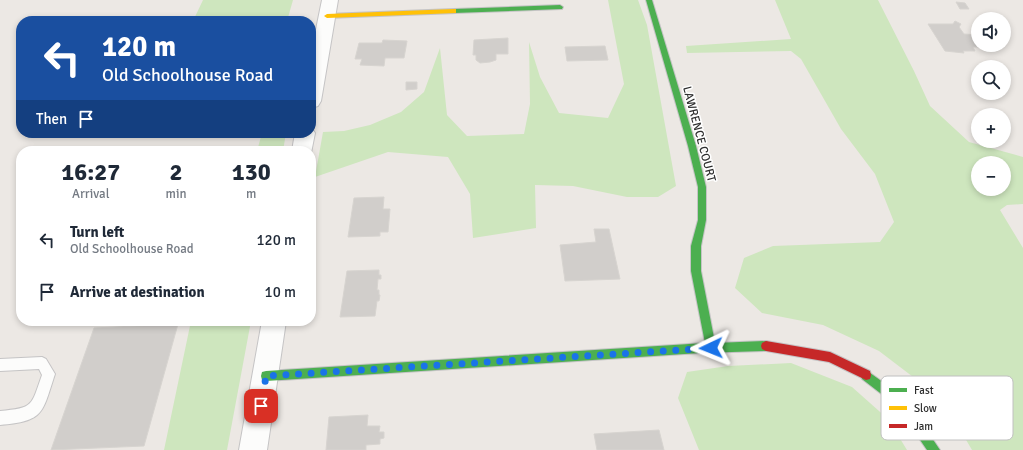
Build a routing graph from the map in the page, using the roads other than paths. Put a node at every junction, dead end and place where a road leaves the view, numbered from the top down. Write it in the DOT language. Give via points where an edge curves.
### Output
graph roads {
  1 [pos="649,0"];
  2 [pos="560,7"];
  3 [pos="328,8"];
  4 [pos="316,74"];
  5 [pos="273,326"];
  6 [pos="711,348"];
  7 [pos="0,365"];
  8 [pos="266,376"];
  9 [pos="881,386"];
  10 [pos="0,418"];
  11 [pos="927,440"];
  12 [pos="253,450"];
  13 [pos="934,450"];
  1 -- 6 [label="street, LAWRENCE COURT" via="702,187 702,220 696,246 696,271"];
  2 -- 3 [label="street"];
  3 -- 4 [label="street"];
  5 -- 8 [label="street"];
  6 -- 8 [label="street"];
  6 -- 9 [label="street" via="773,346 830,356 868,376"];
  7 -- 10 [label="lane" via="42,363 49,374 38,406 24,416"];
  8 -- 12 [label="street"];
  11 -- 13 [label="street"];
}
